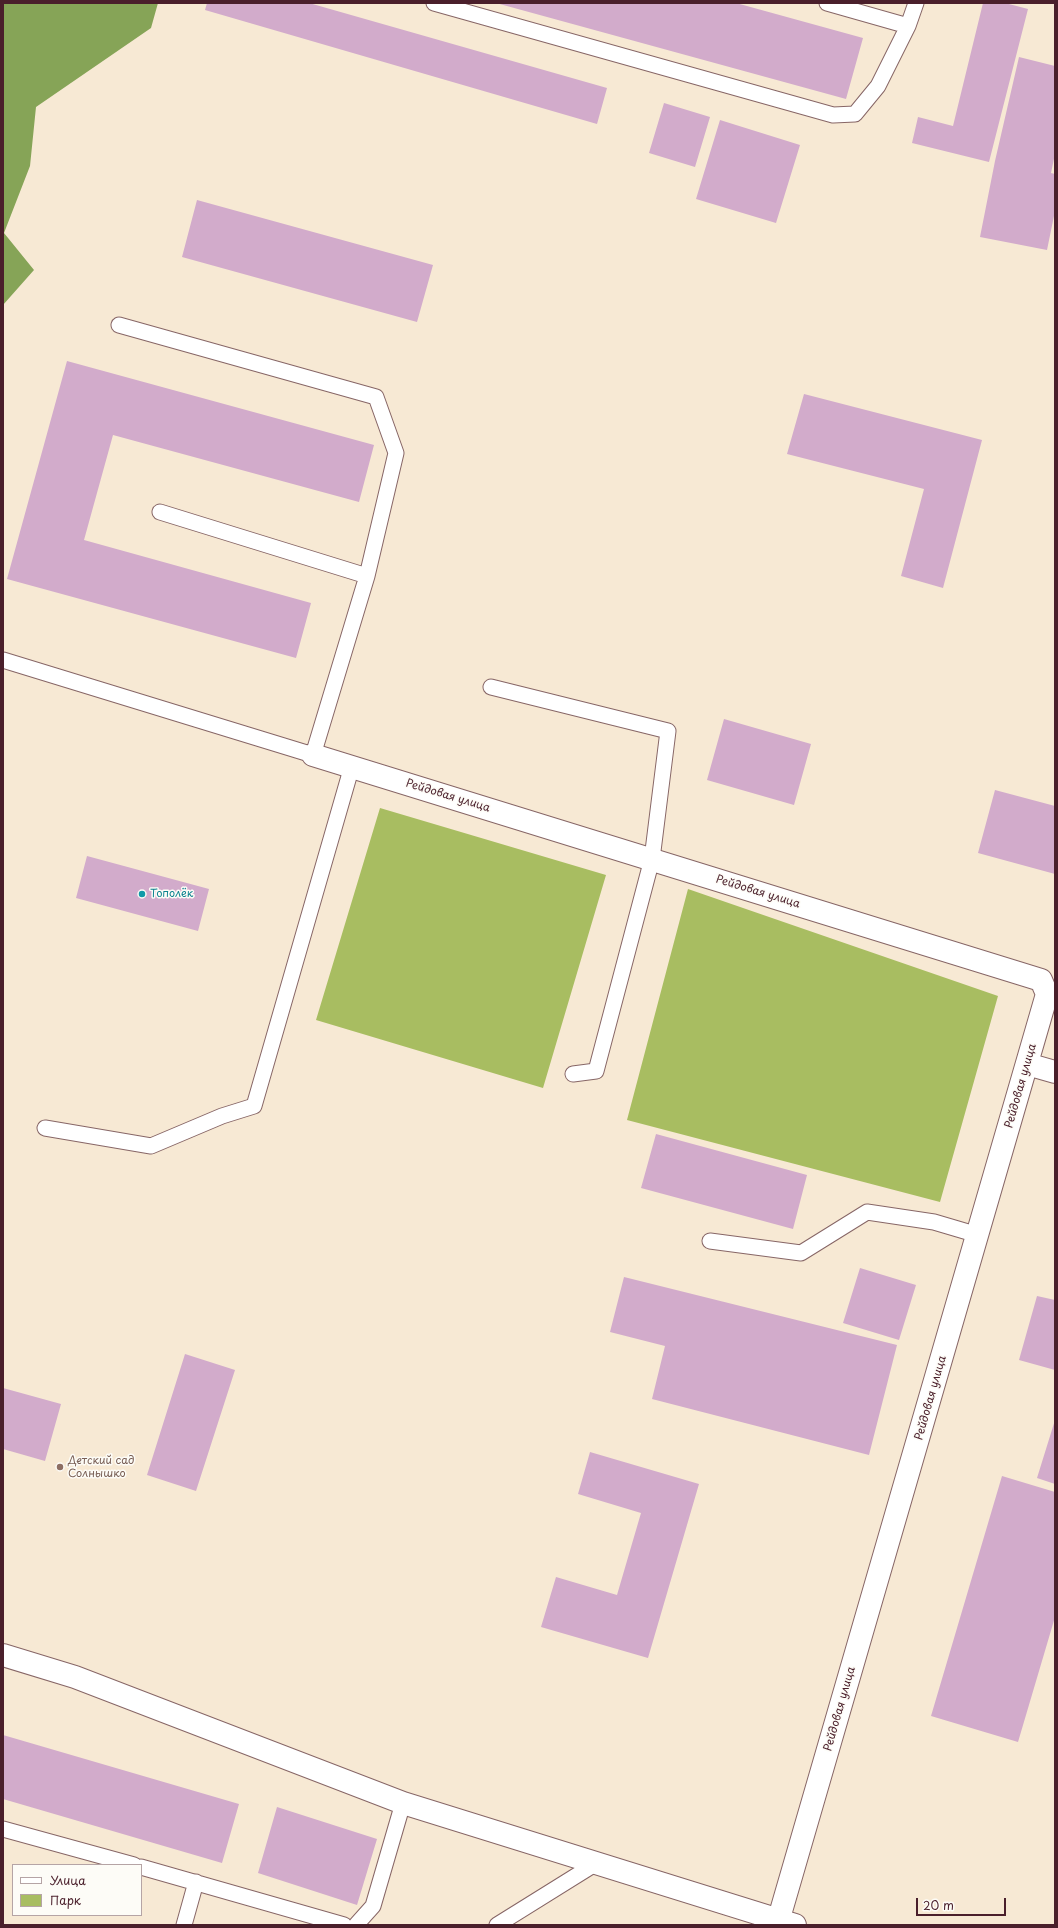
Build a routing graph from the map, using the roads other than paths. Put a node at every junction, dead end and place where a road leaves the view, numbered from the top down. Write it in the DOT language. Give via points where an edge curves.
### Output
graph roads {
  1 [pos="434,3"];
  2 [pos="827,3"];
  3 [pos="916,3"];
  4 [pos="908,26"];
  5 [pos="119,325"];
  6 [pos="160,512"];
  7 [pos="367,576"];
  8 [pos="3,660"];
  9 [pos="491,687"];
  10 [pos="313,755"];
  11 [pos="352,766"];
  12 [pos="652,859"];
  13 [pos="1028,1064"];
  14 [pos="1055,1072"];
  15 [pos="573,1074"];
  16 [pos="45,1128"];
  17 [pos="978,1235"];
  18 [pos="710,1241"];
  19 [pos="3,1655"];
  20 [pos="403,1803"];
  21 [pos="3,1829"];
  22 [pos="130,1864"];
  23 [pos="595,1864"];
  24 [pos="142,1867"];
  25 [pos="196,1882"];
  26 [pos="784,1923"];
  27 [pos="184,1925"];
  28 [pos="344,1925"];
  29 [pos="356,1925"];
  30 [pos="496,1925"];
  1 -- 4 [label="lane" via="833,115 855,114 878,86"];
  2 -- 4 [label="lane"];
  3 -- 4 [label="lane"];
  5 -- 7 [label="lane" via="376,397 396,453"];
  6 -- 7 [label="lane"];
  7 -- 10 [label="lane"];
  8 -- 10 [label="lane"];
  9 -- 12 [label="lane" via="668,731"];
  10 -- 11 [label="street, Рейдовая улица"];
  11 -- 12 [label="street, Рейдовая улица"];
  11 -- 16 [label="lane" via="254,1106 222,1116 151,1146"];
  12 -- 13 [label="street, Рейдовая улица" via="1041,980 1047,994"];
  12 -- 15 [label="lane" via="596,1071"];
  13 -- 14 [label="street"];
  13 -- 17 [label="street, Рейдовая улица"];
  17 -- 18 [label="lane" via="934,1222 867,1212 801,1253"];
  17 -- 26 [label="street, Рейдовая улица"];
  19 -- 20 [label="street" via="75,1677"];
  20 -- 23 [label="street"];
  20 -- 29 [label="lane" via="373,1906"];
  21 -- 22 [label="lane"];
  23 -- 26 [label="street"];
  23 -- 30 [label="lane"];
  24 -- 25 [label="lane"];
  25 -- 27 [label="lane"];
  25 -- 28 [label="lane"];
}
